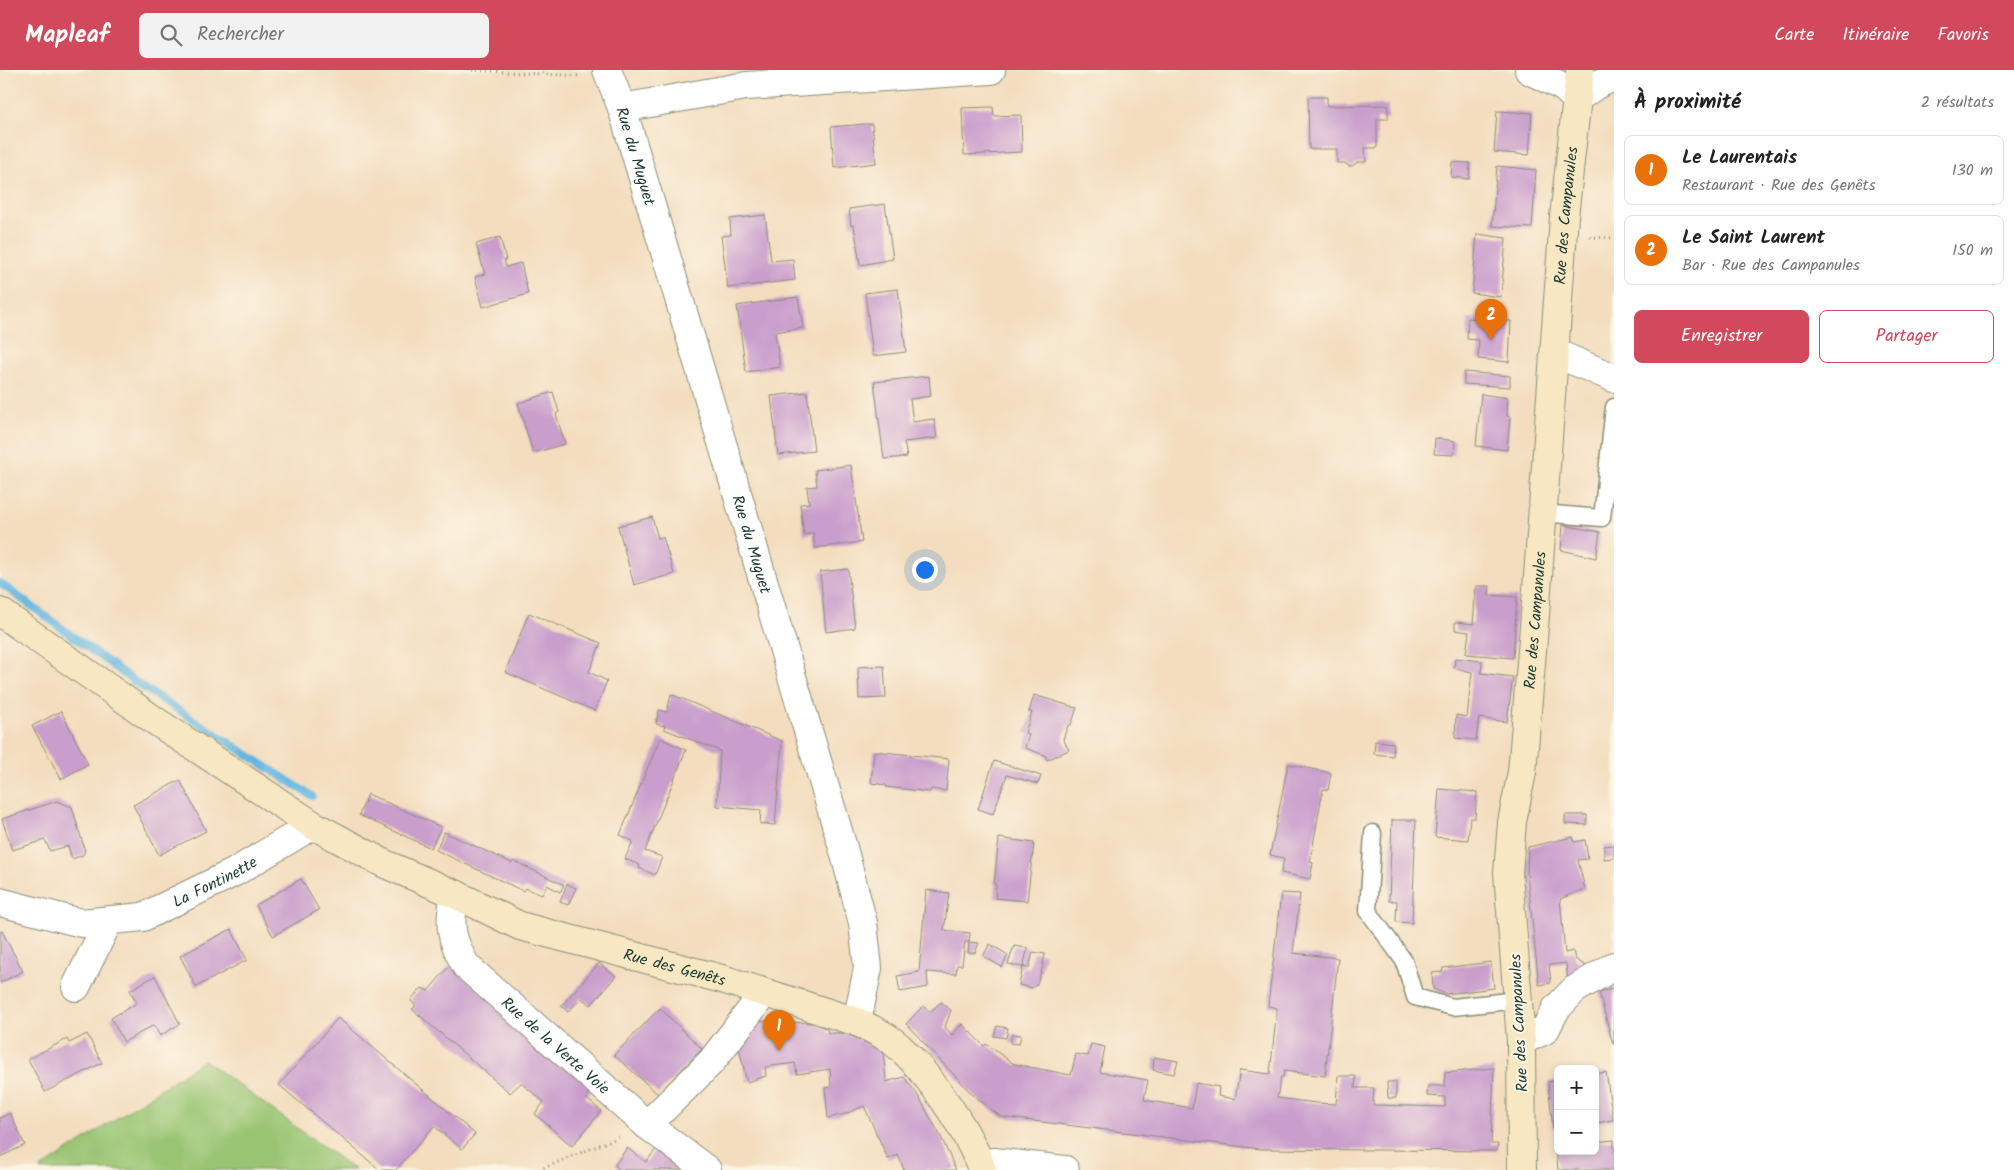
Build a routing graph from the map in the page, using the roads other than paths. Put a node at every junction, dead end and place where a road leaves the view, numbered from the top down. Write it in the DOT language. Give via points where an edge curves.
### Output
graph roads {
  1 [pos="991,70"];
  2 [pos="1529,70"];
  3 [pos="1580,70"];
  4 [pos="609,74"];
  5 [pos="1614,77"];
  6 [pos="1576,99"];
  7 [pos="622,108"];
  8 [pos="1555,353"];
  9 [pos="1614,378"];
  10 [pos="1614,407"];
  11 [pos="1541,513"];
  12 [pos="0,612"];
  13 [pos="313,825"];
  14 [pos="1373,833"];
  15 [pos="455,894"];
  16 [pos="0,902"];
  17 [pos="109,920"];
  18 [pos="1614,966"];
  19 [pos="76,987"];
  20 [pos="764,993"];
  21 [pos="1518,1000"];
  22 [pos="857,1022"];
  23 [pos="1521,1040"];
  24 [pos="647,1125"];
  25 [pos="981,1166"];
  26 [pos="706,1170"];
  27 [pos="1065,1170"];
  28 [pos="1522,1170"];
  1 -- 7 [label="street" via="746,86"];
  2 -- 6 [label="street" via="1562,87"];
  3 -- 6 [label="main road, Rue des Campanules"];
  4 -- 7 [label="street, Rue du Muguet"];
  5 -- 6 [label="street"];
  6 -- 8 [label="main road, Rue des Campanules"];
  7 -- 22 [label="street, Rue du Muguet" via="863,923 868,968"];
  8 -- 9 [label="street"];
  8 -- 11 [label="main road, Rue des Campanules"];
  10 -- 11 [label="lane" via="1602,518"];
  11 -- 21 [label="main road, Rue des Campanules" via="1522,772 1512,822 1508,874"];
  12 -- 13 [label="main road, Rue des Genêts" via="154,720"];
  13 -- 15 [label="main road, Rue des Genêts" via="385,864"];
  13 -- 17 [label="street, La Fontinette" via="235,872 143,916"];
  14 -- 21 [label="lane" via="1368,911 1404,961 1415,997 1452,1007"];
  15 -- 20 [label="main road, Rue des Genêts" via="520,926"];
  15 -- 24 [label="street, Rue de la Verte Voie" via="451,913 454,944 466,966"];
  16 -- 17 [label="street, La Fontinette" via="81,923"];
  17 -- 19 [label="street"];
  18 -- 23 [label="street" via="1574,990 1556,1009 1545,1030"];
  20 -- 22 [label="main road, Rue des Genêts"];
  20 -- 24 [label="street" via="710,1062"];
  21 -- 23 [label="main road, Rue des Campanules"];
  22 -- 25 [label="main road, Rue des Genêts" via="889,1039 919,1068 948,1106"];
  23 -- 28 [label="main road, Rue des Campanules"];
  24 -- 26 [label="street, Rue de la Verte Voie"];
  25 -- 27 [label="street" via="994,1162"];
}
